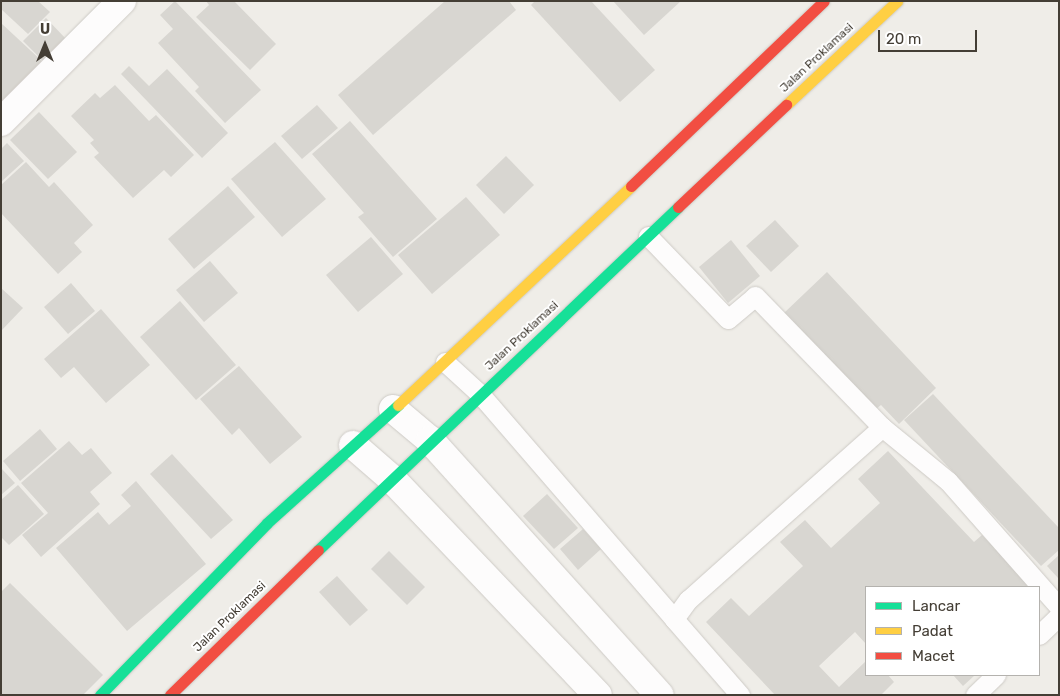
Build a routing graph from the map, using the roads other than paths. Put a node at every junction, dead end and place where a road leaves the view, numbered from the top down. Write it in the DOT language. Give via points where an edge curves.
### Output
graph roads {
  1 [pos="122,1"];
  2 [pos="824,1"];
  3 [pos="897,1"];
  4 [pos="1,122"];
  5 [pos="648,236"];
  6 [pos="445,362"];
  7 [pos="480,394"];
  8 [pos="394,408"];
  9 [pos="882,427"];
  10 [pos="430,440"];
  11 [pos="353,445"];
  12 [pos="391,478"];
  13 [pos="1059,607"];
  14 [pos="1059,616"];
  15 [pos="674,619"];
  16 [pos="1040,634"];
  17 [pos="995,676"];
  18 [pos="100,695"];
  19 [pos="170,695"];
  20 [pos="598,695"];
  21 [pos="660,695"];
  22 [pos="740,695"];
  23 [pos="974,695"];
  1 -- 4 [label="street"];
  2 -- 6 [label="street"];
  3 -- 5 [label="street, Jalan Proklamasi"];
  5 -- 7 [label="street, Jalan Proklamasi"];
  5 -- 9 [label="lane" via="728,319 755,296"];
  6 -- 7 [label="lane"];
  6 -- 8 [label="street"];
  7 -- 10 [label="street, Jalan Proklamasi"];
  7 -- 15 [label="lane"];
  8 -- 10 [label="street"];
  8 -- 11 [label="street"];
  9 -- 13 [label="lane" via="948,481"];
  9 -- 15 [label="lane" via="688,600"];
  10 -- 12 [label="street, Jalan Proklamasi"];
  10 -- 21 [label="street"];
  11 -- 12 [label="street"];
  11 -- 18 [label="street" via="267,523"];
  12 -- 19 [label="street, Jalan Proklamasi"];
  12 -- 20 [label="street"];
  14 -- 16 [label="lane"];
  15 -- 22 [label="lane"];
  17 -- 23 [label="lane"];
}
